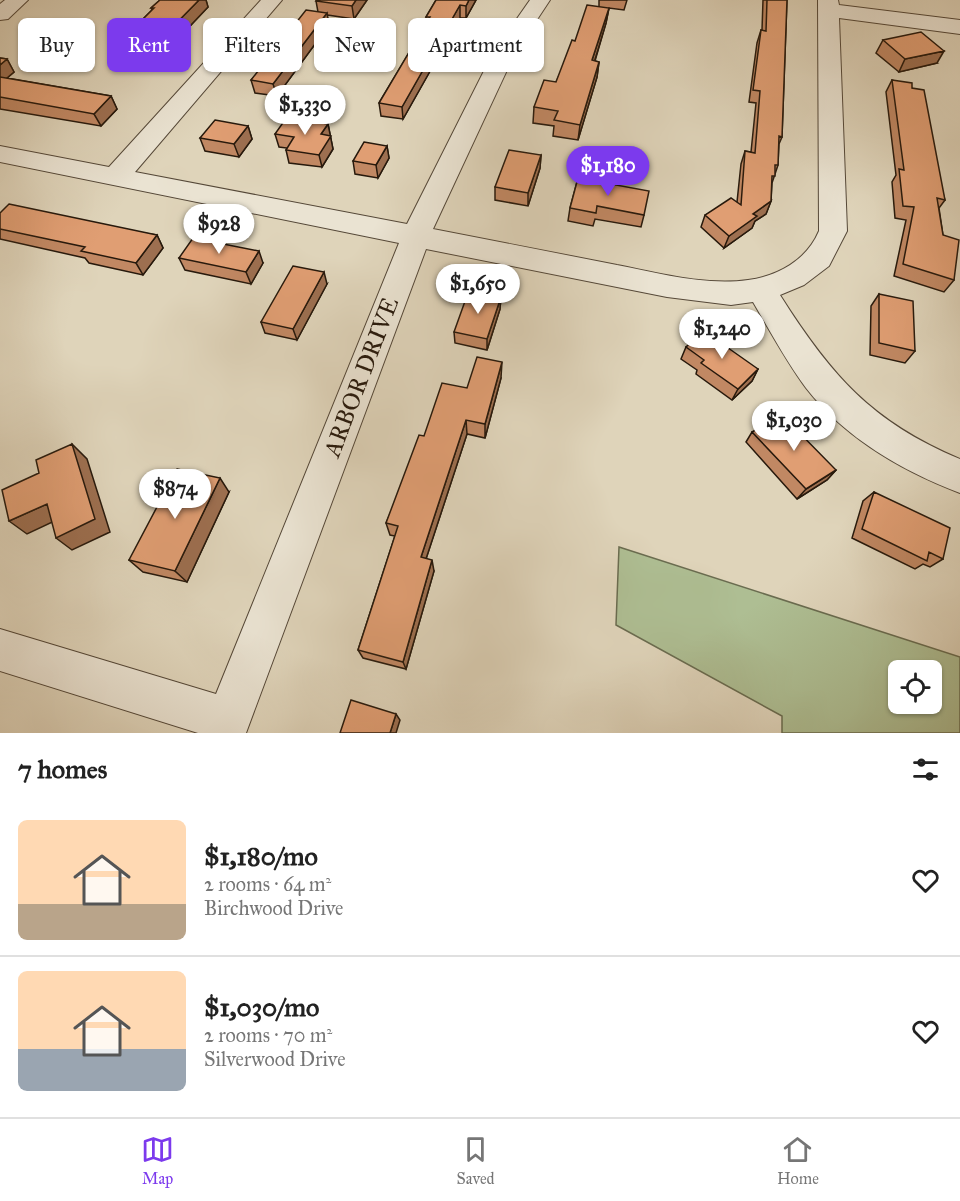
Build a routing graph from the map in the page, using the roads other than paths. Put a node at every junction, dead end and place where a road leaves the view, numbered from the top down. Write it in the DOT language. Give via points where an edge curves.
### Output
graph roads {
  1 [pos="18,0"];
  2 [pos="272,0"];
  3 [pos="540,0"];
  4 [pos="828,5"];
  5 [pos="0,14"];
  6 [pos="960,27"];
  7 [pos="0,154"];
  8 [pos="116,176"];
  9 [pos="416,236"];
  10 [pos="761,290"];
  11 [pos="960,476"];
  12 [pos="0,650"];
  13 [pos="225,727"];
  1 -- 5 [label="street"];
  2 -- 8 [label="street"];
  3 -- 9 [label="street, ARBOR DRIVE" via="504,53"];
  4 -- 6 [label="street"];
  4 -- 10 [label="street" via="833,231 829,247 818,261 796,276"];
  7 -- 8 [label="street"];
  8 -- 9 [label="street"];
  9 -- 10 [label="street" via="667,286 731,292"];
  9 -- 13 [label="street, ARBOR DRIVE"];
  10 -- 11 [label="street" via="826,388 851,413 888,440"];
  12 -- 13 [label="street"];
}
